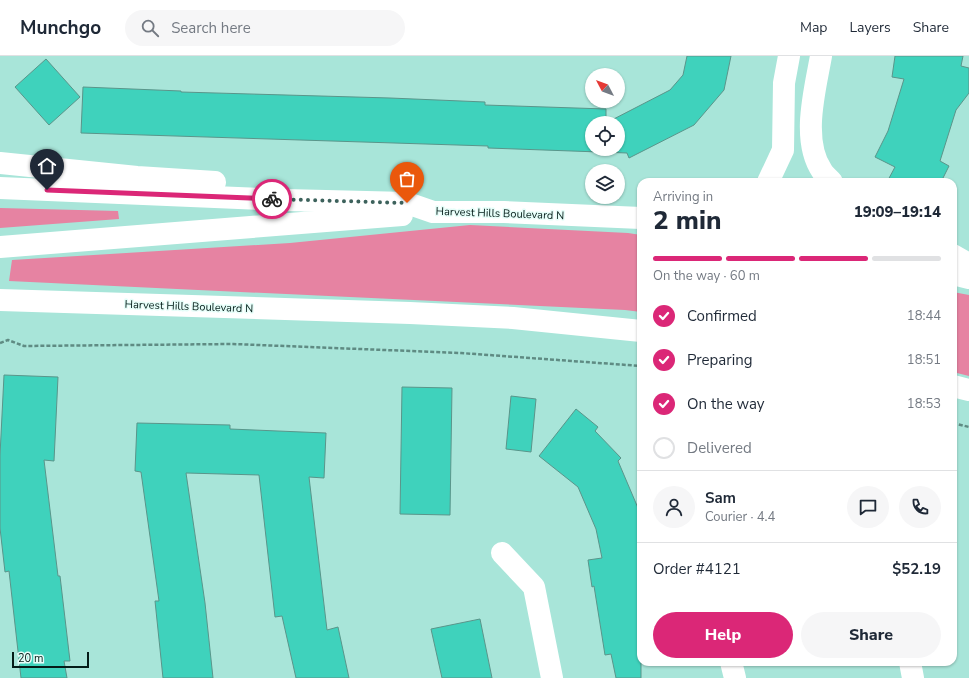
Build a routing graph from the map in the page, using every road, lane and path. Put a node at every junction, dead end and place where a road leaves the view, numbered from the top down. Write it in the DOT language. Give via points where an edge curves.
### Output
graph roads {
  1 [pos="789,56"];
  2 [pos="821,56"];
  3 [pos="0,163"];
  4 [pos="770,178"];
  5 [pos="828,178"];
  6 [pos="0,188"];
  7 [pos="285,200"];
  8 [pos="433,212"];
  9 [pos="637,218"];
  10 [pos="0,247"];
  11 [pos="957,257"];
  12 [pos="969,264"];
  13 [pos="957,275"];
  14 [pos="969,278"];
  15 [pos="4,303"];
  16 [pos="637,330"];
  17 [pos="0,343"];
  18 [pos="637,366"];
  19 [pos="957,387"];
  20 [pos="969,390"];
  21 [pos="957,424"];
  22 [pos="969,428"];
  23 [pos="502,552"];
  24 [pos="732,666"];
  25 [pos="911,666"];
  26 [pos="552,678"];
  27 [pos="735,678"];
  28 [pos="913,678"];
  1 -- 4 [label="main road" via="784,83 783,150"];
  2 -- 5 [label="main road" via="811,116 812,148 821,171"];
  3 -- 7 [label="main road" via="137,177 254,184"];
  6 -- 7 [label="main road, Harvest Hills Boulevard N"];
  7 -- 8 [label="main road, Harvest Hills Boulevard N" via="407,203"];
  8 -- 9 [label="main road, Harvest Hills Boulevard N" via="504,212"];
  8 -- 10 [label="main road"];
  11 -- 12 [label="main road"];
  13 -- 14 [label="main road"];
  15 -- 16 [label="main road, Harvest Hills Boulevard N" via="410,313 505,317"];
  17 -- 18 [label="path" via="8,340 24,346 233,344 461,353"];
  19 -- 20 [label="main road"];
  21 -- 22 [label="path"];
  23 -- 26 [label="main road" via="534,588"];
  24 -- 27 [label="main road"];
  25 -- 28 [label="main road"];
}
